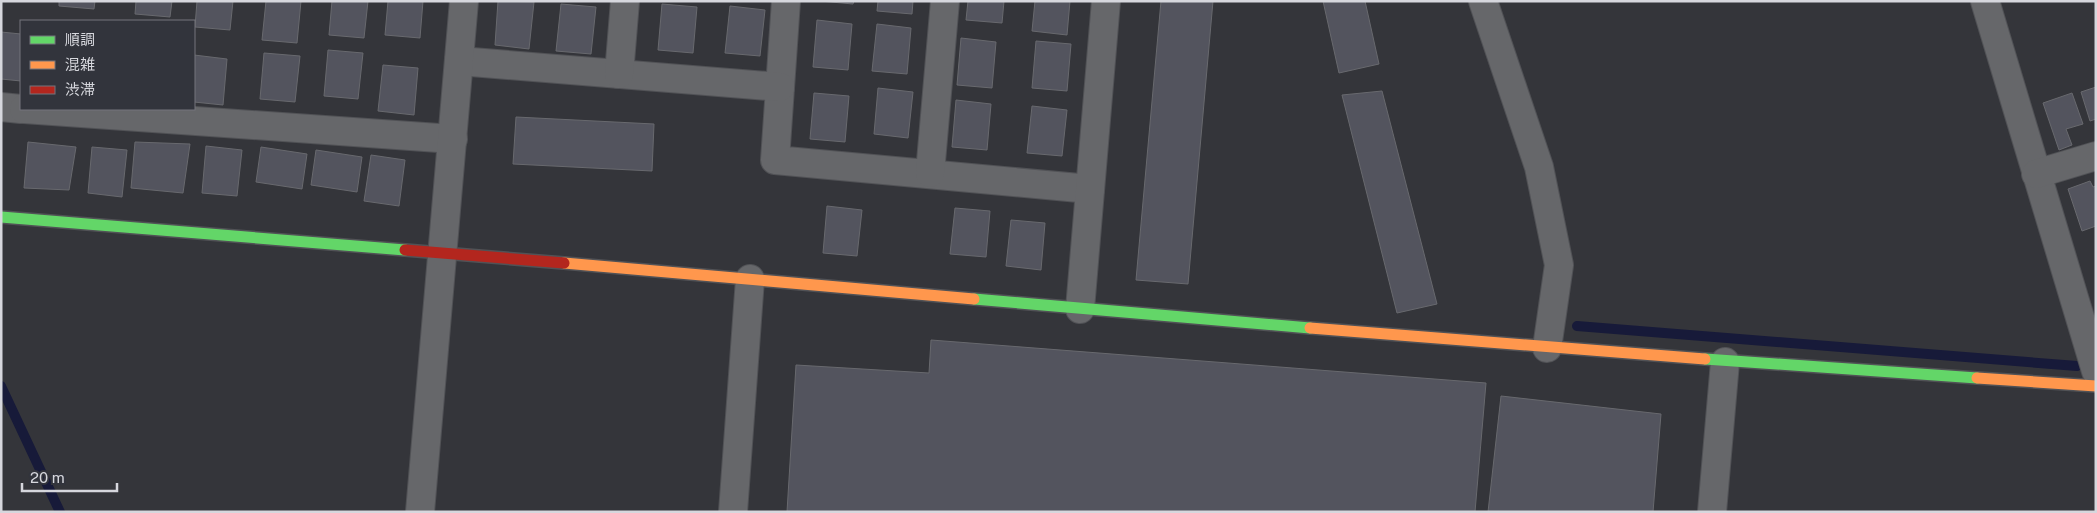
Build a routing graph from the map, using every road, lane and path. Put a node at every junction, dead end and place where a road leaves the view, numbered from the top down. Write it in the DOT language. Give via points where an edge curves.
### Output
graph roads {
  1 [pos="464,1"];
  2 [pos="625,1"];
  3 [pos="786,1"];
  4 [pos="944,1"];
  5 [pos="1106,1"];
  6 [pos="1483,1"];
  7 [pos="1984,1"];
  8 [pos="459,60"];
  9 [pos="619,74"];
  10 [pos="780,87"];
  11 [pos="1,107"];
  12 [pos="20,109"];
  13 [pos="37,110"];
  14 [pos="453,139"];
  15 [pos="2096,156"];
  16 [pos="930,173"];
  17 [pos="2036,174"];
  18 [pos="1090,189"];
  19 [pos="1,217"];
  20 [pos="443,252"];
  21 [pos="750,279"];
  22 [pos="1080,308"];
  23 [pos="1547,348"];
  24 [pos="1725,362"];
  25 [pos="2096,371"];
  26 [pos="2096,386"];
  27 [pos="420,512"];
  28 [pos="733,512"];
  29 [pos="1712,512"];
  1 -- 8 [label="street"];
  2 -- 9 [label="street"];
  3 -- 10 [label="street"];
  4 -- 16 [label="street"];
  5 -- 18 [label="street"];
  6 -- 23 [label="street" via="1539,167 1558,265"];
  7 -- 17 [label="street"];
  8 -- 9 [label="street"];
  8 -- 14 [label="street"];
  9 -- 10 [label="street"];
  10 -- 16 [label="street" via="775,160"];
  11 -- 12 [label="street"];
  13 -- 14 [label="street"];
  14 -- 20 [label="street"];
  15 -- 17 [label="street"];
  16 -- 18 [label="street"];
  17 -- 25 [label="street"];
  18 -- 22 [label="street"];
  19 -- 20 [label="street"];
  20 -- 21 [label="street"];
  20 -- 27 [label="street"];
  21 -- 22 [label="street"];
  21 -- 28 [label="street"];
  22 -- 23 [label="street"];
  23 -- 24 [label="street"];
  24 -- 26 [label="street"];
  24 -- 29 [label="street"];
}
